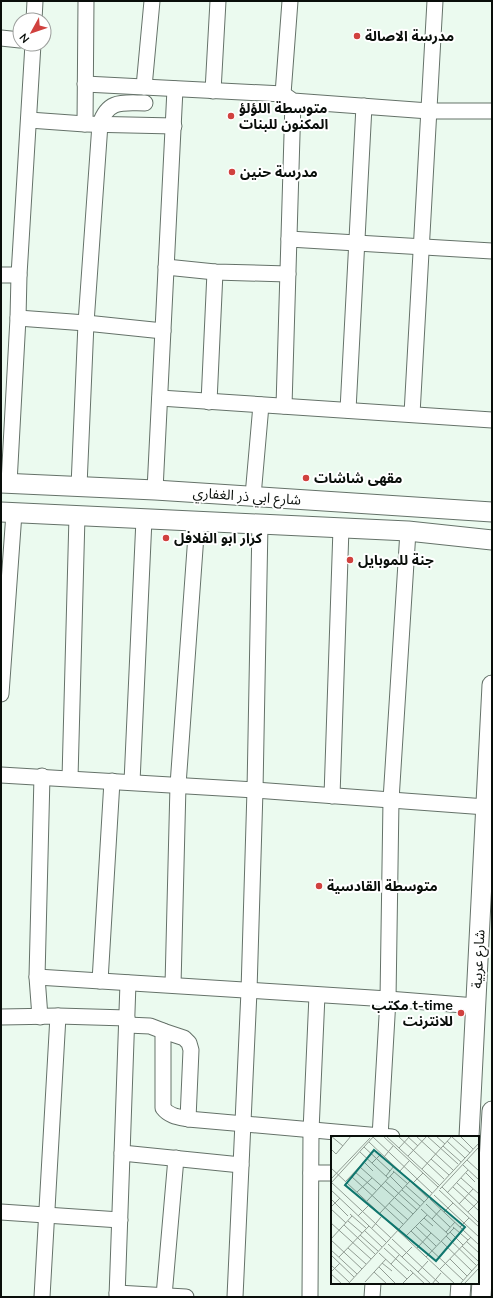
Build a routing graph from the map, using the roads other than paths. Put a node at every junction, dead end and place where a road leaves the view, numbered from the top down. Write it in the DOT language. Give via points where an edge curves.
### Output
graph roads {
  1 [pos="35,1"];
  2 [pos="86,1"];
  3 [pos="152,1"];
  4 [pos="218,1"];
  5 [pos="290,1"];
  6 [pos="435,1"];
  7 [pos="34,12"];
  8 [pos="1,38"];
  9 [pos="12,39"];
  10 [pos="33,52"];
  11 [pos="84,84"];
  12 [pos="144,87"];
  13 [pos="175,89"];
  14 [pos="213,91"];
  15 [pos="288,98"];
  16 [pos="144,104"];
  17 [pos="364,106"];
  18 [pos="429,111"];
  19 [pos="492,111"];
  20 [pos="29,120"];
  21 [pos="85,124"];
  22 [pos="100,124"];
  23 [pos="174,126"];
  24 [pos="289,239"];
  25 [pos="357,242"];
  26 [pos="421,246"];
  27 [pos="492,251"];
  28 [pos="166,267"];
  29 [pos="215,272"];
  30 [pos="1,274"];
  31 [pos="288,274"];
  32 [pos="19,275"];
  33 [pos="18,318"];
  34 [pos="86,323"];
  35 [pos="163,331"];
  36 [pos="160,398"];
  37 [pos="209,402"];
  38 [pos="261,405"];
  39 [pos="284,406"];
  40 [pos="348,410"];
  41 [pos="412,414"];
  42 [pos="492,420"];
  43 [pos="5,483"];
  44 [pos="79,486"];
  45 [pos="124,488"];
  46 [pos="155,490"];
  47 [pos="253,496"];
  48 [pos="7,512"];
  49 [pos="492,512"];
  50 [pos="77,516"];
  51 [pos="121,518"];
  52 [pos="144,519"];
  53 [pos="197,522"];
  54 [pos="260,524"];
  55 [pos="341,528"];
  56 [pos="408,532"];
  57 [pos="492,540"];
  58 [pos="492,685"];
  59 [pos="1,694"];
  60 [pos="1,775"];
  61 [pos="42,776"];
  62 [pos="70,778"];
  63 [pos="112,781"];
  64 [pos="132,782"];
  65 [pos="178,786"];
  66 [pos="255,790"];
  67 [pos="332,796"];
  68 [pos="391,800"];
  69 [pos="486,807"];
  70 [pos="37,977"];
  71 [pos="100,981"];
  72 [pos="128,983"];
  73 [pos="173,986"];
  74 [pos="249,991"];
  75 [pos="317,995"];
  76 [pos="388,999"];
  77 [pos="476,1006"];
  78 [pos="58,1016"];
  79 [pos="1,1017"];
  80 [pos="40,1017"];
  81 [pos="127,1022"];
  82 [pos="163,1031"];
  83 [pos="492,1111"];
  84 [pos="188,1119"];
  85 [pos="244,1124"];
  86 [pos="312,1131"];
  87 [pos="372,1136"];
  88 [pos="384,1136"];
  89 [pos="469,1136"];
  90 [pos="122,1153"];
  91 [pos="176,1158"];
  92 [pos="241,1164"];
  93 [pos="311,1173"];
  94 [pos="331,1173"];
  95 [pos="490,1198"];
  96 [pos="1,1212"];
  97 [pos="47,1215"];
  98 [pos="120,1220"];
  99 [pos="373,1284"];
  100 [pos="461,1284"];
  101 [pos="117,1295"];
  102 [pos="164,1296"];
  103 [pos="42,1297"];
  104 [pos="186,1297"];
  105 [pos="235,1297"];
  106 [pos="310,1297"];
  107 [pos="372,1297"];
  108 [pos="460,1297"];
  109 [pos="481,1297"];
  1 -- 7 [label="street"];
  2 -- 11 [label="street"];
  3 -- 12 [label="street"];
  4 -- 14 [label="street"];
  5 -- 15 [label="street"];
  6 -- 18 [label="street"];
  8 -- 9 [label="street"];
  10 -- 20 [label="street"];
  11 -- 12 [label="street"];
  11 -- 21 [label="street"];
  12 -- 13 [label="street"];
  13 -- 14 [label="street"];
  13 -- 23 [label="street"];
  14 -- 15 [label="street"];
  15 -- 17 [label="street"];
  15 -- 24 [label="street"];
  16 -- 22 [label="street" via="112,106 106,111"];
  17 -- 18 [label="street"];
  17 -- 25 [label="street"];
  18 -- 19 [label="street"];
  18 -- 26 [label="street"];
  20 -- 21 [label="street"];
  20 -- 32 [label="street"];
  21 -- 22 [label="street"];
  22 -- 23 [label="street"];
  22 -- 34 [label="street"];
  23 -- 28 [label="street"];
  24 -- 25 [label="street"];
  24 -- 31 [label="street"];
  25 -- 26 [label="street"];
  25 -- 40 [label="street"];
  26 -- 27 [label="street"];
  26 -- 41 [label="street"];
  28 -- 29 [label="street"];
  28 -- 35 [label="street"];
  29 -- 31 [label="street"];
  29 -- 37 [label="street"];
  30 -- 32 [label="street"];
  31 -- 39 [label="street"];
  32 -- 33 [label="street"];
  33 -- 34 [label="street"];
  33 -- 43 [label="street"];
  34 -- 35 [label="street"];
  34 -- 44 [label="street"];
  35 -- 36 [label="street"];
  36 -- 37 [label="street"];
  36 -- 46 [label="street"];
  37 -- 38 [label="street"];
  38 -- 39 [label="street"];
  38 -- 47 [label="street"];
  39 -- 40 [label="street"];
  40 -- 41 [label="street"];
  41 -- 42 [label="street"];
  43 -- 44 [label="main road, شارع ابي ذر الغفاري"];
  44 -- 45 [label="main road, شارع ابي ذر الغفاري"];
  45 -- 46 [label="main road, شارع ابي ذر الغفاري"];
  45 -- 51 [label="main road"];
  46 -- 47 [label="main road, شارع ابي ذر الغفاري"];
  47 -- 49 [label="main road, شارع ابي ذر الغفاري"];
  48 -- 50 [label="main road, شارع ابي ذر الغفاري"];
  48 -- 59 [label="street"];
  50 -- 51 [label="main road, شارع ابي ذر الغفاري"];
  50 -- 62 [label="street"];
  51 -- 52 [label="main road, شارع ابي ذر الغفاري"];
  52 -- 53 [label="main road, شارع ابي ذر الغفاري"];
  52 -- 64 [label="street"];
  53 -- 54 [label="main road, شارع ابي ذر الغفاري"];
  53 -- 65 [label="street"];
  54 -- 55 [label="main road, شارع ابي ذر الغفاري"];
  54 -- 66 [label="street"];
  55 -- 56 [label="main road, شارع ابي ذر الغفاري"];
  55 -- 67 [label="street"];
  56 -- 57 [label="main road, شارع ابي ذر الغفاري"];
  56 -- 68 [label="street"];
  58 -- 69 [label="main road, شارع عربية"];
  60 -- 61 [label="street"];
  61 -- 62 [label="street"];
  61 -- 70 [label="street"];
  62 -- 63 [label="street"];
  63 -- 64 [label="street"];
  63 -- 71 [label="street"];
  64 -- 65 [label="street"];
  65 -- 66 [label="street"];
  65 -- 73 [label="street"];
  66 -- 67 [label="street"];
  66 -- 74 [label="street"];
  67 -- 68 [label="street"];
  68 -- 69 [label="street"];
  68 -- 76 [label="street"];
  69 -- 77 [label="main road, شارع عربية"];
  70 -- 71 [label="street"];
  70 -- 80 [label="street"];
  71 -- 72 [label="street"];
  72 -- 73 [label="street"];
  72 -- 81 [label="street"];
  73 -- 74 [label="street"];
  74 -- 75 [label="street"];
  74 -- 85 [label="street"];
  75 -- 76 [label="street"];
  75 -- 86 [label="street"];
  76 -- 77 [label="street"];
  76 -- 88 [label="street"];
  77 -- 89 [label="main road, شارع عربية"];
  78 -- 80 [label="street"];
  78 -- 81 [label="street"];
  78 -- 97 [label="street"];
  79 -- 80 [label="street"];
  81 -- 82 [label="street"];
  81 -- 90 [label="street"];
  82 -- 84 [label="street" via="163,1108 172,1115"];
  82 -- 84 [label="street" via="184,1038 191,1050"];
  83 -- 95 [label="main road"];
  84 -- 85 [label="street"];
  85 -- 86 [label="street"];
  85 -- 92 [label="street"];
  86 -- 87 [label="street"];
  86 -- 93 [label="street"];
  90 -- 91 [label="street"];
  90 -- 98 [label="street"];
  91 -- 92 [label="street"];
  91 -- 102 [label="street"];
  92 -- 105 [label="street"];
  93 -- 94 [label="street"];
  93 -- 106 [label="street"];
  95 -- 109 [label="main road"];
  96 -- 97 [label="street"];
  97 -- 98 [label="street"];
  97 -- 103 [label="street"];
  98 -- 101 [label="street"];
  99 -- 107 [label="street"];
  100 -- 108 [label="main road"];
  101 -- 102 [label="street"];
  102 -- 104 [label="street"];
}
